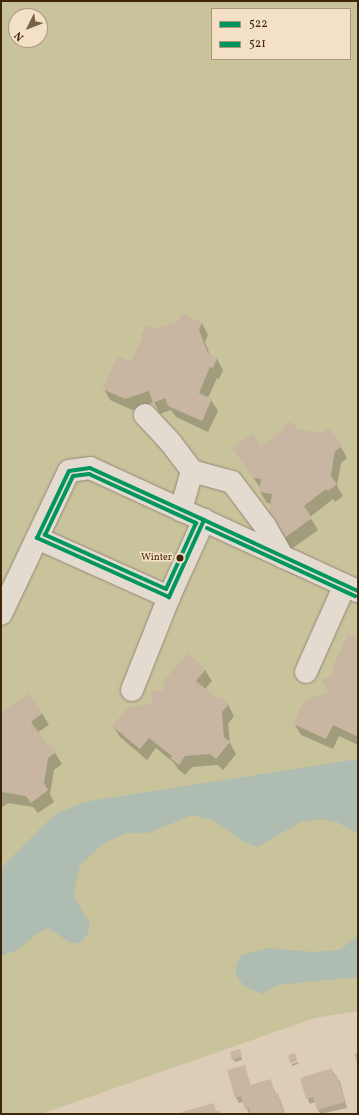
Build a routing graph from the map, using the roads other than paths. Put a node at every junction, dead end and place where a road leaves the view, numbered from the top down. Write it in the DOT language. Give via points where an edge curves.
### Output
graph roads {
  1 [pos="145,415"];
  2 [pos="192,471"];
  3 [pos="181,510"];
  4 [pos="204,520"];
  5 [pos="37,538"];
  6 [pos="283,557"];
  7 [pos="352,588"];
  8 [pos="169,597"];
  9 [pos="1,614"];
  10 [pos="306,672"];
  11 [pos="132,690"];
  1 -- 2 [label="street"];
  2 -- 3 [label="street"];
  2 -- 6 [label="street" via="232,482 265,526"];
  3 -- 4 [label="street"];
  3 -- 5 [label="street" via="90,468 69,471"];
  4 -- 6 [label="street"];
  4 -- 8 [label="street"];
  5 -- 8 [label="street"];
  5 -- 9 [label="street"];
  6 -- 7 [label="street"];
  7 -- 10 [label="street"];
  8 -- 11 [label="street"];
}
